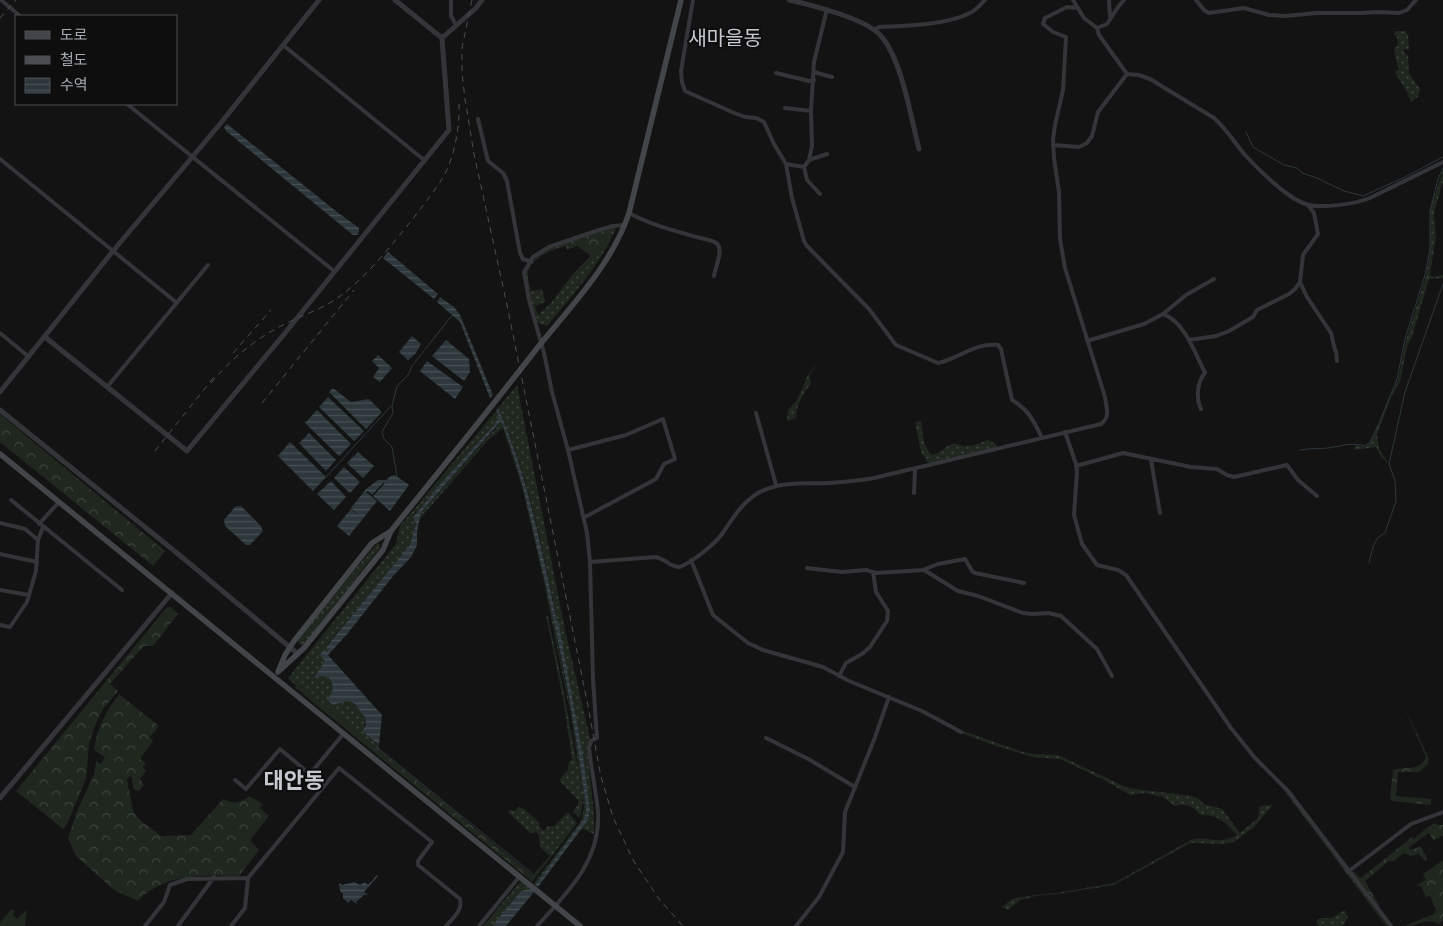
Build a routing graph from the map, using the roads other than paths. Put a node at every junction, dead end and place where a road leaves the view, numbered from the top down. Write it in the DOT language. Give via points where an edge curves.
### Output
graph roads {
  1 [pos="1,0"];
  2 [pos="319,0"];
  3 [pos="395,0"];
  4 [pos="451,0"];
  5 [pos="482,0"];
  6 [pos="681,0"];
  7 [pos="693,0"];
  8 [pos="789,0"];
  9 [pos="984,0"];
  10 [pos="1073,0"];
  11 [pos="1109,0"];
  12 [pos="1124,0"];
  13 [pos="1196,0"];
  14 [pos="1416,0"];
  15 [pos="1078,8"];
  16 [pos="827,9"];
  17 [pos="19,15"];
  18 [pos="1110,19"];
  19 [pos="456,25"];
  20 [pos="1097,28"];
  21 [pos="874,30"];
  22 [pos="442,38"];
  23 [pos="283,45"];
  24 [pos="814,71"];
  25 [pos="776,73"];
  26 [pos="1127,74"];
  27 [pos="832,77"];
  28 [pos="814,80"];
  29 [pos="128,105"];
  30 [pos="785,108"];
  31 [pos="811,111"];
  32 [pos="478,119"];
  33 [pos="1054,146"];
  34 [pos="919,149"];
  35 [pos="827,154"];
  36 [pos="192,157"];
  37 [pos="0,159"];
  38 [pos="424,160"];
  39 [pos="808,160"];
  40 [pos="1443,162"];
  41 [pos="786,164"];
  42 [pos="804,167"];
  43 [pos="820,194"];
  44 [pos="1308,205"];
  45 [pos="629,213"];
  46 [pos="625,225"];
  47 [pos="113,252"];
  48 [pos="529,261"];
  49 [pos="208,265"];
  50 [pos="334,271"];
  51 [pos="714,276"];
  52 [pos="1214,279"];
  53 [pos="1300,282"];
  54 [pos="177,303"];
  55 [pos="1163,314"];
  56 [pos="0,333"];
  57 [pos="45,337"];
  58 [pos="1189,340"];
  59 [pos="1088,341"];
  60 [pos="29,356"];
  61 [pos="1337,361"];
  62 [pos="107,387"];
  63 [pos="0,392"];
  64 [pos="1201,409"];
  65 [pos="0,410"];
  66 [pos="756,414"];
  67 [pos="1065,432"];
  68 [pos="1042,438"];
  69 [pos="568,450"];
  70 [pos="0,454"];
  71 [pos="1150,460"];
  72 [pos="1076,466"];
  73 [pos="915,470"];
  74 [pos="776,486"];
  75 [pos="914,493"];
  76 [pos="1317,496"];
  77 [pos="11,500"];
  78 [pos="59,502"];
  79 [pos="1160,513"];
  80 [pos="584,517"];
  81 [pos="0,523"];
  82 [pos="41,526"];
  83 [pos="391,531"];
  84 [pos="38,540"];
  85 [pos="0,554"];
  86 [pos="691,560"];
  87 [pos="38,562"];
  88 [pos="590,562"];
  89 [pos="807,568"];
  90 [pos="924,570"];
  91 [pos="873,572"];
  92 [pos="1024,584"];
  93 [pos="0,590"];
  94 [pos="122,590"];
  95 [pos="172,593"];
  96 [pos="29,595"];
  97 [pos="0,625"];
  98 [pos="290,648"];
  99 [pos="298,654"];
  100 [pos="276,674"];
  101 [pos="839,676"];
  102 [pos="1112,676"];
  103 [pos="889,697"];
  104 [pos="960,732"];
  105 [pos="344,733"];
  106 [pos="766,738"];
  107 [pos="310,774"];
  108 [pos="235,780"];
  109 [pos="324,786"];
  110 [pos="855,787"];
  111 [pos="0,798"];
  112 [pos="1443,812"];
  113 [pos="1350,871"];
  114 [pos="520,876"];
  115 [pos="214,877"];
  116 [pos="248,878"];
  117 [pos="555,906"];
  118 [pos="145,926"];
  119 [pos="178,926"];
  120 [pos="231,926"];
  121 [pos="446,926"];
  122 [pos="479,926"];
  123 [pos="537,926"];
  124 [pos="580,926"];
  125 [pos="796,926"];
  126 [pos="1391,926"];
  1 -- 17 [label="street"];
  2 -- 23 [label="street"];
  3 -- 22 [label="street"];
  4 -- 19 [label="street" via="451,16"];
  5 -- 19 [label="street"];
  6 -- 45 [label="main road"];
  7 -- 41 [label="street" via="681,71 685,91 745,117 760,119"];
  8 -- 16 [label="street"];
  9 -- 21 [label="street" via="963,16"];
  10 -- 15 [label="street"];
  11 -- 18 [label="street"];
  12 -- 18 [label="street"];
  13 -- 14 [label="street" via="1209,13 1244,8 1288,16 1399,13"];
  15 -- 20 [label="street" via="1084,18"];
  15 -- 33 [label="street" via="1067,7 1043,21 1053,32 1066,38 1064,83"];
  16 -- 21 [label="street"];
  16 -- 24 [label="street"];
  18 -- 20 [label="street"];
  19 -- 22 [label="street"];
  20 -- 26 [label="street"];
  21 -- 34 [label="street" via="882,36 892,54"];
  22 -- 38 [label="street" via="449,130"];
  23 -- 36 [label="street"];
  23 -- 38 [label="street"];
  24 -- 27 [label="street"];
  24 -- 28 [label="street"];
  25 -- 28 [label="street"];
  26 -- 33 [label="street" via="1098,112 1087,143 1079,147"];
  26 -- 44 [label="street" via="1150,78 1214,118 1264,174"];
  28 -- 31 [label="street"];
  29 -- 36 [label="street"];
  30 -- 31 [label="street"];
  31 -- 39 [label="street" via="812,146"];
  32 -- 48 [label="street" via="488,161 507,180 520,253"];
  33 -- 59 [label="street" via="1060,240"];
  35 -- 39 [label="street"];
  36 -- 47 [label="street"];
  36 -- 50 [label="street"];
  37 -- 47 [label="street"];
  38 -- 50 [label="street"];
  39 -- 42 [label="street"];
  40 -- 44 [label="street" via="1363,200"];
  41 -- 42 [label="street"];
  41 -- 68 [label="street" via="804,241 869,309 892,341 898,347 938,363 966,350 998,345 1012,400 1024,406"];
  42 -- 43 [label="street" via="807,180"];
  44 -- 53 [label="street" via="1314,213 1318,234 1304,255"];
  45 -- 46 [label="main road"];
  45 -- 51 [label="street" via="643,221 717,244 719,253"];
  46 -- 48 [label="street" via="596,231 549,248"];
  46 -- 83 [label="main road" via="610,255"];
  47 -- 54 [label="street"];
  47 -- 57 [label="street"];
  48 -- 69 [label="street" via="524,272 525,283"];
  49 -- 54 [label="street"];
  50 -- 62 [label="street" via="187,451"];
  52 -- 55 [label="street" via="1186,295"];
  53 -- 58 [label="street" via="1289,294 1257,310 1252,317 1229,330 1216,336"];
  53 -- 61 [label="street" via="1331,333"];
  54 -- 62 [label="street"];
  55 -- 58 [label="street" via="1171,318"];
  55 -- 59 [label="street" via="1144,324"];
  56 -- 60 [label="street"];
  57 -- 60 [label="street"];
  57 -- 62 [label="street"];
  58 -- 64 [label="street" via="1205,373 1198,395"];
  59 -- 67 [label="street" via="1105,397 1107,418 1101,424"];
  60 -- 63 [label="street"];
  65 -- 98 [label="street"];
  66 -- 74 [label="street"];
  67 -- 68 [label="street"];
  67 -- 72 [label="street"];
  68 -- 73 [label="street"];
  69 -- 80 [label="street"];
  69 -- 80 [label="street" via="626,435 663,419 675,459 664,464 656,479"];
  70 -- 78 [label="main road"];
  71 -- 72 [label="street" via="1123,453"];
  71 -- 76 [label="street" via="1217,469 1234,476 1286,465"];
  71 -- 79 [label="street"];
  72 -- 113 [label="street" via="1074,515 1086,551 1097,565 1126,575 1231,728 1288,791"];
  73 -- 74 [label="street" via="852,482"];
  73 -- 75 [label="street"];
  74 -- 86 [label="street" via="760,492 744,505 715,542"];
  77 -- 82 [label="street"];
  78 -- 82 [label="street"];
  78 -- 95 [label="main road"];
  80 -- 88 [label="street"];
  81 -- 84 [label="street" via="25,529"];
  82 -- 84 [label="street"];
  82 -- 94 [label="street"];
  83 -- 98 [label="main road" via="372,543"];
  83 -- 99 [label="main road" via="383,550"];
  84 -- 87 [label="street"];
  85 -- 87 [label="street"];
  86 -- 88 [label="street" via="677,568 661,558"];
  86 -- 101 [label="street" via="714,615 736,635 755,647 823,667"];
  87 -- 96 [label="street"];
  88 -- 117 [label="street" via="597,738 589,748 598,814 596,840 584,871"];
  89 -- 91 [label="street"];
  90 -- 91 [label="street"];
  90 -- 92 [label="street" via="965,559 975,573"];
  90 -- 102 [label="street" via="958,591 1023,613 1061,616 1097,649"];
  91 -- 101 [label="street" via="876,592 888,611 887,621 870,647 846,663"];
  93 -- 96 [label="street"];
  95 -- 100 [label="main road"];
  95 -- 111 [label="street"];
  96 -- 97 [label="street" via="10,627"];
  98 -- 99 [label="street"];
  98 -- 100 [label="main road"];
  99 -- 100 [label="main road"];
  100 -- 105 [label="main road"];
  101 -- 103 [label="street"];
  103 -- 104 [label="street"];
  103 -- 110 [label="street"];
  105 -- 107 [label="street"];
  105 -- 114 [label="main road"];
  106 -- 110 [label="street"];
  107 -- 108 [label="street" via="280,749 246,789"];
  107 -- 109 [label="street"];
  109 -- 116 [label="street"];
  109 -- 121 [label="street" via="339,768 432,842 418,865 460,899 461,904"];
  110 -- 125 [label="street" via="844,818 843,852 819,897"];
  112 -- 113 [label="street" via="1412,824"];
  113 -- 126 [label="street"];
  114 -- 117 [label="main road"];
  114 -- 122 [label="street"];
  115 -- 116 [label="street"];
  115 -- 118 [label="street" via="187,879 170,885 164,902"];
  115 -- 119 [label="street"];
  116 -- 120 [label="street" via="245,908"];
  117 -- 123 [label="street"];
  117 -- 124 [label="main road"];
}
